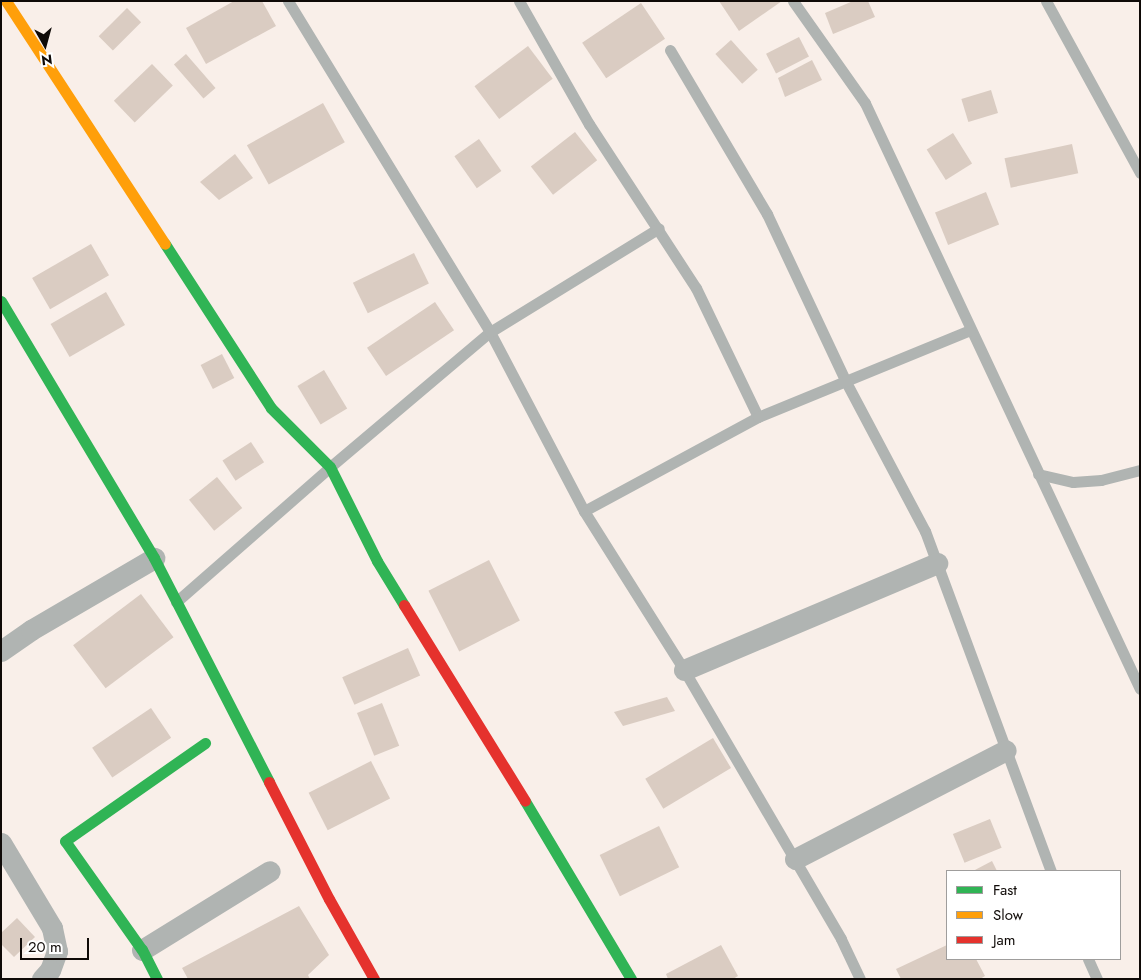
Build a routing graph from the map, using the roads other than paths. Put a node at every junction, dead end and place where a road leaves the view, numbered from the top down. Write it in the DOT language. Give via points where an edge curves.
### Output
graph roads {
  1 [pos="6,1"];
  2 [pos="288,1"];
  3 [pos="519,1"];
  4 [pos="793,1"];
  5 [pos="1046,1"];
  6 [pos="670,50"];
  7 [pos="1140,173"];
  8 [pos="659,228"];
  9 [pos="1,301"];
  10 [pos="970,330"];
  11 [pos="490,332"];
  12 [pos="846,382"];
  13 [pos="758,417"];
  14 [pos="330,467"];
  15 [pos="1140,470"];
  16 [pos="1038,474"];
  17 [pos="584,511"];
  18 [pos="154,558"];
  19 [pos="937,563"];
  20 [pos="176,602"];
  21 [pos="1,651"];
  22 [pos="684,670"];
  23 [pos="1140,689"];
  24 [pos="205,743"];
  25 [pos="1006,750"];
  26 [pos="1,843"];
  27 [pos="795,859"];
  28 [pos="1051,870"];
  29 [pos="270,871"];
  30 [pos="142,950"];
  31 [pos="1088,960"];
  32 [pos="42,979"];
  33 [pos="157,979"];
  34 [pos="374,979"];
  35 [pos="631,979"];
  36 [pos="860,979"];
  37 [pos="1097,979"];
  1 -- 14 [label="street" via="271,408"];
  2 -- 11 [label="lane"];
  3 -- 8 [label="lane" via="589,124"];
  4 -- 10 [label="lane" via="866,103"];
  5 -- 7 [label="lane"];
  6 -- 12 [label="lane" via="768,214"];
  8 -- 11 [label="lane"];
  8 -- 13 [label="lane" via="696,288"];
  9 -- 18 [label="street"];
  10 -- 12 [label="lane"];
  10 -- 16 [label="lane"];
  11 -- 14 [label="lane"];
  11 -- 17 [label="lane"];
  12 -- 13 [label="lane"];
  12 -- 19 [label="lane" via="925,530"];
  13 -- 17 [label="lane"];
  14 -- 20 [label="lane"];
  14 -- 35 [label="street" via="377,561 546,834"];
  15 -- 16 [label="lane" via="1101,480 1073,482"];
  16 -- 23 [label="lane"];
  17 -- 22 [label="lane"];
  18 -- 20 [label="street"];
  18 -- 21 [label="street"];
  19 -- 22 [label="street"];
  19 -- 25 [label="lane"];
  20 -- 34 [label="street" via="329,899"];
  22 -- 27 [label="lane"];
  24 -- 30 [label="street" via="65,841"];
  25 -- 27 [label="street"];
  25 -- 28 [label="lane"];
  26 -- 32 [label="street" via="52,928 57,951 50,970"];
  27 -- 36 [label="lane"];
  29 -- 30 [label="street"];
  30 -- 33 [label="street"];
  31 -- 37 [label="lane"];
}
